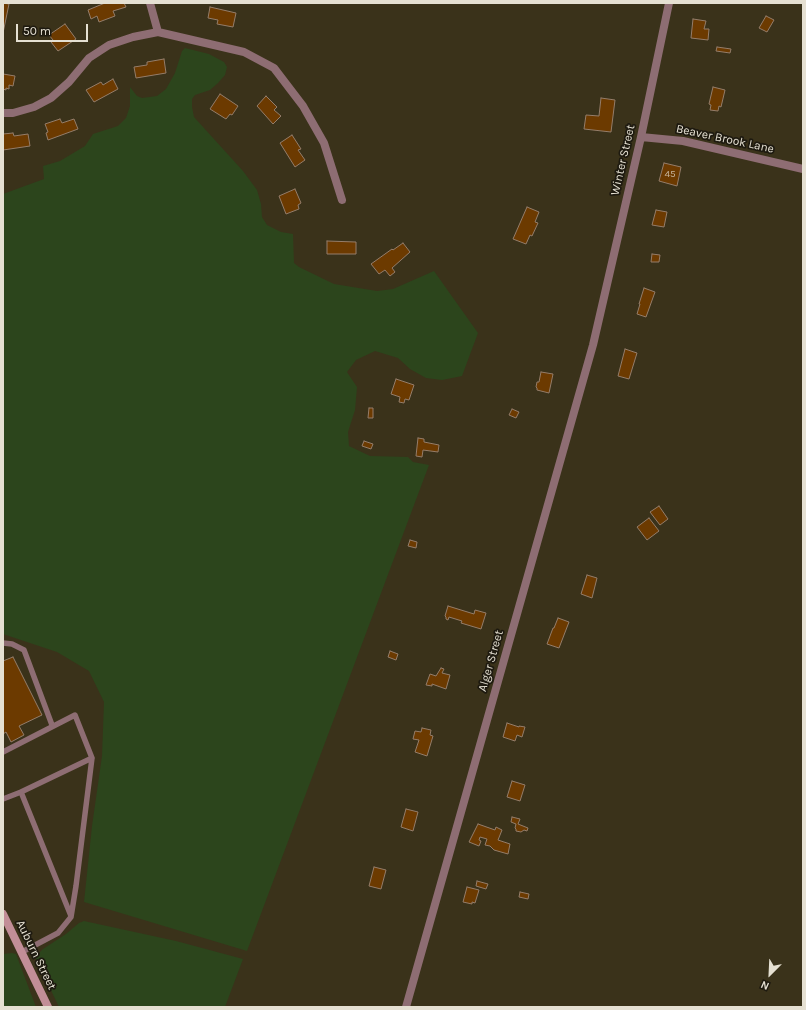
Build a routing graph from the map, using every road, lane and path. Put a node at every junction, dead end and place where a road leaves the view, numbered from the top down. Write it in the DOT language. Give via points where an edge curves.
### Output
graph roads {
  1 [pos="150,3"];
  2 [pos="669,3"];
  3 [pos="158,32"];
  4 [pos="3,113"];
  5 [pos="640,137"];
  6 [pos="803,169"];
  7 [pos="342,200"];
  8 [pos="598,322"];
  9 [pos="3,643"];
  10 [pos="52,725"];
  11 [pos="3,752"];
  12 [pos="92,758"];
  13 [pos="21,792"];
  14 [pos="3,799"];
  15 [pos="3,914"];
  16 [pos="71,917"];
  17 [pos="22,952"];
  18 [pos="48,1007"];
  19 [pos="406,1007"];
  1 -- 3 [label="street"];
  2 -- 5 [label="street, Winter Street"];
  3 -- 4 [label="street" via="109,45 89,58 51,98 34,107"];
  3 -- 7 [label="street" via="244,52 274,68 303,106 324,143"];
  5 -- 6 [label="street, Beaver Brook Lane" via="683,141"];
  5 -- 8 [label="street, Winter Street"];
  8 -- 19 [label="street, Alger Street"];
  9 -- 10 [label="lane" via="24,650"];
  10 -- 11 [label="lane"];
  10 -- 12 [label="lane" via="75,715"];
  12 -- 13 [label="lane"];
  12 -- 16 [label="lane"];
  13 -- 14 [label="lane"];
  13 -- 16 [label="lane"];
  15 -- 17 [label="main road, Auburn Street"];
  16 -- 17 [label="lane" via="58,933"];
  17 -- 18 [label="main road, Auburn Street"];
}
